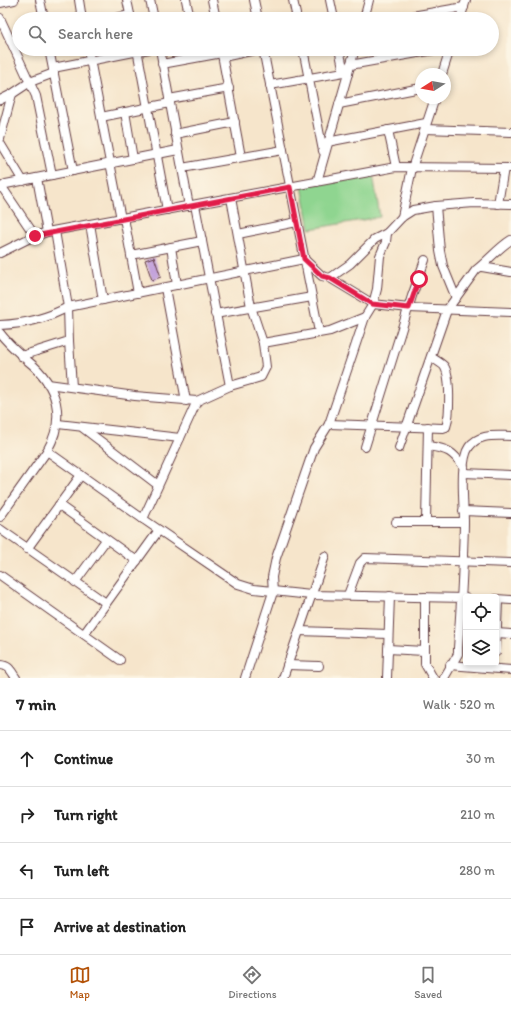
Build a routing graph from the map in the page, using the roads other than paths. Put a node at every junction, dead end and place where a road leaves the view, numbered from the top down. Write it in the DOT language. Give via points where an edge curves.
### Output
graph roads {
  1 [pos="14,0"];
  2 [pos="40,0"];
  3 [pos="79,0"];
  4 [pos="127,0"];
  5 [pos="150,0"];
  6 [pos="186,0"];
  7 [pos="212,0"];
  8 [pos="254,0"];
  9 [pos="257,0"];
  10 [pos="294,0"];
  11 [pos="330,0"];
  12 [pos="369,0"];
  13 [pos="0,2"];
  14 [pos="465,3"];
  15 [pos="43,12"];
  16 [pos="81,12"];
  17 [pos="130,12"];
  18 [pos="153,12"];
  19 [pos="189,12"];
  20 [pos="215,12"];
  21 [pos="257,12"];
  22 [pos="296,12"];
  23 [pos="333,12"];
  24 [pos="366,12"];
  25 [pos="426,12"];
  26 [pos="0,18"];
  27 [pos="12,36"];
  28 [pos="21,56"];
  29 [pos="51,56"];
  30 [pos="89,56"];
  31 [pos="111,56"];
  32 [pos="138,56"];
  33 [pos="161,56"];
  34 [pos="206,56"];
  35 [pos="223,56"];
  36 [pos="264,56"];
  37 [pos="304,56"];
  38 [pos="341,56"];
  39 [pos="353,56"];
  40 [pos="401,56"];
  41 [pos="448,56"];
  42 [pos="90,61"];
  43 [pos="162,64"];
  44 [pos="350,65"];
  45 [pos="444,68"];
  46 [pos="54,71"];
  47 [pos="346,73"];
  48 [pos="309,78"];
  49 [pos="30,82"];
  50 [pos="270,85"];
  51 [pos="229,88"];
  52 [pos="415,89"];
  53 [pos="12,94"];
  54 [pos="0,100"];
  55 [pos="169,101"];
  56 [pos="339,104"];
  57 [pos="433,104"];
  58 [pos="148,107"];
  59 [pos="125,112"];
  60 [pos="101,117"];
  61 [pos="235,122"];
  62 [pos="426,126"];
  63 [pos="388,130"];
  64 [pos="511,132"];
  65 [pos="175,134"];
  66 [pos="0,139"];
  67 [pos="327,142"];
  68 [pos="0,143"];
  69 [pos="178,150"];
  70 [pos="283,150"];
  71 [pos="324,153"];
  72 [pos="156,154"];
  73 [pos="241,157"];
  74 [pos="133,159"];
  75 [pos="110,163"];
  76 [pos="182,168"];
  77 [pos="396,168"];
  78 [pos="412,168"];
  79 [pos="507,168"];
  80 [pos="73,171"];
  81 [pos="52,175"];
  82 [pos="37,178"];
  83 [pos="23,181"];
  84 [pos="317,182"];
  85 [pos="1,187"];
  86 [pos="290,187"];
  87 [pos="231,198"];
  88 [pos="498,204"];
  89 [pos="511,204"];
  90 [pos="192,205"];
  91 [pos="436,206"];
  92 [pos="167,210"];
  93 [pos="402,217"];
  94 [pos="122,218"];
  95 [pos="297,222"];
  96 [pos="90,224"];
  97 [pos="51,232"];
  98 [pos="387,233"];
  99 [pos="238,234"];
  100 [pos="35,236"];
  101 [pos="511,240"];
  102 [pos="202,241"];
  103 [pos="171,247"];
  104 [pos="0,253"];
  105 [pos="131,255"];
  106 [pos="304,259"];
  107 [pos="426,260"];
  108 [pos="482,267"];
  109 [pos="244,272"];
  110 [pos="511,272"];
  111 [pos="330,278"];
  112 [pos="209,279"];
  113 [pos="178,285"];
  114 [pos="165,288"];
  115 [pos="138,293"];
  116 [pos="312,297"];
  117 [pos="456,298"];
  118 [pos="103,300"];
  119 [pos="372,304"];
  120 [pos="68,307"];
  121 [pos="251,307"];
  122 [pos="409,308"];
  123 [pos="447,310"];
  124 [pos="511,312"];
  125 [pos="215,314"];
  126 [pos="365,317"];
  127 [pos="0,324"];
  128 [pos="318,332"];
  129 [pos="0,333"];
  130 [pos="69,340"];
  131 [pos="263,343"];
  132 [pos="21,356"];
  133 [pos="431,357"];
  134 [pos="48,384"];
  135 [pos="230,386"];
  136 [pos="72,387"];
  137 [pos="186,401"];
  138 [pos="197,401"];
  139 [pos="58,424"];
  140 [pos="330,424"];
  141 [pos="371,425"];
  142 [pos="406,426"];
  143 [pos="82,427"];
  144 [pos="428,427"];
  145 [pos="511,436"];
  146 [pos="180,438"];
  147 [pos="428,446"];
  148 [pos="365,447"];
  149 [pos="399,448"];
  150 [pos="48,451"];
  151 [pos="464,470"];
  152 [pos="81,475"];
  153 [pos="511,475"];
  154 [pos="158,485"];
  155 [pos="59,505"];
  156 [pos="464,511"];
  157 [pos="511,513"];
  158 [pos="0,517"];
  159 [pos="143,520"];
  160 [pos="426,521"];
  161 [pos="396,522"];
  162 [pos="464,522"];
  163 [pos="0,529"];
  164 [pos="159,530"];
  165 [pos="106,540"];
  166 [pos="27,549"];
  167 [pos="325,556"];
  168 [pos="137,561"];
  169 [pos="463,561"];
  170 [pos="511,563"];
  171 [pos="0,575"];
  172 [pos="75,582"];
  173 [pos="274,592"];
  174 [pos="311,594"];
  175 [pos="463,594"];
  176 [pos="348,595"];
  177 [pos="390,596"];
  178 [pos="425,598"];
  179 [pos="463,598"];
  180 [pos="499,600"];
  181 [pos="511,600"];
  182 [pos="106,603"];
  183 [pos="299,631"];
  184 [pos="499,633"];
  185 [pos="84,634"];
  186 [pos="388,634"];
  187 [pos="511,634"];
  188 [pos="388,649"];
  189 [pos="424,651"];
  190 [pos="120,660"];
  191 [pos="0,665"];
  192 [pos="287,665"];
  193 [pos="450,665"];
  194 [pos="463,665"];
  195 [pos="319,666"];
  196 [pos="496,666"];
  197 [pos="511,670"];
  198 [pos="16,678"];
  199 [pos="245,678"];
  200 [pos="283,678"];
  201 [pos="387,678"];
  202 [pos="433,678"];
  203 [pos="444,678"];
  1 -- 13 [label="street"];
  2 -- 15 [label="street"];
  3 -- 16 [label="street"];
  4 -- 17 [label="street"];
  5 -- 18 [label="street"];
  6 -- 19 [label="street"];
  7 -- 20 [label="street"];
  8 -- 9 [label="street"];
  8 -- 21 [label="street"];
  10 -- 22 [label="street"];
  11 -- 23 [label="street"];
  12 -- 24 [label="street"];
  14 -- 25 [label="street"];
  26 -- 27 [label="street"];
  28 -- 49 [label="street"];
  29 -- 46 [label="street"];
  30 -- 42 [label="street"];
  31 -- 42 [label="street"];
  32 -- 58 [label="street"];
  33 -- 43 [label="street"];
  34 -- 43 [label="street"];
  35 -- 51 [label="street"];
  36 -- 50 [label="street"];
  37 -- 48 [label="street"];
  38 -- 47 [label="street"];
  39 -- 44 [label="street"];
  40 -- 44 [label="street"];
  41 -- 45 [label="street"];
  42 -- 46 [label="street"];
  42 -- 60 [label="street"];
  43 -- 55 [label="street"];
  44 -- 47 [label="street"];
  46 -- 49 [label="street"];
  46 -- 80 [label="street"];
  47 -- 48 [label="street"];
  47 -- 56 [label="street"];
  48 -- 50 [label="street"];
  48 -- 71 [label="street"];
  49 -- 53 [label="street"];
  49 -- 81 [label="street" via="36,96"];
  50 -- 70 [label="street"];
  51 -- 55 [label="street"];
  51 -- 61 [label="street"];
  52 -- 56 [label="street"];
  53 -- 54 [label="street"];
  53 -- 66 [label="street"];
  55 -- 58 [label="street"];
  55 -- 65 [label="street"];
  56 -- 67 [label="street"];
  57 -- 62 [label="street"];
  58 -- 59 [label="street"];
  58 -- 72 [label="street"];
  59 -- 60 [label="street"];
  59 -- 74 [label="street"];
  60 -- 75 [label="street"];
  61 -- 65 [label="street"];
  61 -- 73 [label="street"];
  62 -- 63 [label="street"];
  62 -- 64 [label="street"];
  62 -- 78 [label="street"];
  63 -- 67 [label="street"];
  63 -- 77 [label="street"];
  65 -- 69 [label="street"];
  67 -- 71 [label="street"];
  68 -- 83 [label="street"];
  69 -- 72 [label="street"];
  69 -- 76 [label="street"];
  70 -- 73 [label="street"];
  70 -- 86 [label="street"];
  71 -- 84 [label="street"];
  72 -- 74 [label="street"];
  72 -- 92 [label="street"];
  73 -- 76 [label="street"];
  74 -- 75 [label="street"];
  75 -- 80 [label="street"];
  75 -- 94 [label="street"];
  76 -- 90 [label="street"];
  77 -- 78 [label="street"];
  77 -- 84 [label="street"];
  78 -- 79 [label="street"];
  78 -- 93 [label="street"];
  79 -- 88 [label="street"];
  80 -- 81 [label="street"];
  81 -- 82 [label="street"];
  82 -- 83 [label="street"];
  82 -- 97 [label="street"];
  83 -- 85 [label="street"];
  84 -- 86 [label="street"];
  85 -- 100 [label="street"];
  86 -- 87 [label="street"];
  86 -- 95 [label="street"];
  87 -- 90 [label="street"];
  87 -- 99 [label="street"];
  88 -- 89 [label="street"];
  88 -- 91 [label="street"];
  90 -- 92 [label="street"];
  90 -- 102 [label="street"];
  91 -- 93 [label="street" via="413,210"];
  91 -- 117 [label="street" via="442,259"];
  92 -- 94 [label="street"];
  93 -- 98 [label="street"];
  94 -- 96 [label="street"];
  94 -- 105 [label="street"];
  95 -- 99 [label="street"];
  95 -- 106 [label="street"];
  96 -- 97 [label="street"];
  96 -- 118 [label="street"];
  97 -- 100 [label="street"];
  97 -- 120 [label="street"];
  98 -- 111 [label="street" via="375,239 350,264"];
  98 -- 119 [label="street" via="380,256 377,289"];
  99 -- 109 [label="street"];
  100 -- 104 [label="street"];
  101 -- 108 [label="street" via="487,259"];
  102 -- 103 [label="street"];
  102 -- 112 [label="street"];
  103 -- 105 [label="street"];
  103 -- 113 [label="street"];
  105 -- 115 [label="street"];
  106 -- 109 [label="street"];
  106 -- 111 [label="street" via="322,276"];
  106 -- 116 [label="street"];
  107 -- 122 [label="street"];
  108 -- 110 [label="street"];
  108 -- 117 [label="street" via="476,270"];
  109 -- 112 [label="street"];
  109 -- 121 [label="street"];
  111 -- 119 [label="street"];
  112 -- 113 [label="street"];
  112 -- 125 [label="street"];
  113 -- 114 [label="street"];
  114 -- 115 [label="street"];
  114 -- 137 [label="street"];
  115 -- 118 [label="street"];
  116 -- 121 [label="street"];
  116 -- 128 [label="street"];
  117 -- 123 [label="street"];
  118 -- 120 [label="street"];
  119 -- 122 [label="street"];
  119 -- 126 [label="street"];
  120 -- 127 [label="street" via="47,316"];
  120 -- 130 [label="street"];
  121 -- 125 [label="street"];
  121 -- 131 [label="street"];
  122 -- 123 [label="street"];
  122 -- 141 [label="street"];
  123 -- 124 [label="street"];
  123 -- 133 [label="street"];
  125 -- 135 [label="street"];
  126 -- 128 [label="street" via="337,329"];
  126 -- 140 [label="street"];
  128 -- 131 [label="street"];
  129 -- 132 [label="street"];
  130 -- 132 [label="street"];
  130 -- 136 [label="street"];
  131 -- 135 [label="street" via="265,372 261,377"];
  132 -- 134 [label="street"];
  133 -- 142 [label="street"];
  133 -- 144 [label="street" via="444,366 449,396 446,427"];
  134 -- 136 [label="street"];
  134 -- 139 [label="street" via="57,407"];
  135 -- 138 [label="street"];
  136 -- 137 [label="street"];
  137 -- 138 [label="street"];
  138 -- 146 [label="street"];
  139 -- 143 [label="street"];
  139 -- 150 [label="street"];
  140 -- 141 [label="street"];
  140 -- 173 [label="street" via="314,448 281,543 272,577"];
  141 -- 142 [label="street"];
  141 -- 148 [label="street"];
  142 -- 144 [label="street"];
  142 -- 149 [label="street"];
  143 -- 146 [label="street"];
  143 -- 154 [label="street"];
  144 -- 147 [label="street"];
  145 -- 151 [label="street" via="478,438 464,454"];
  146 -- 154 [label="street"];
  147 -- 151 [label="street" via="452,453"];
  147 -- 160 [label="street"];
  150 -- 152 [label="street"];
  150 -- 158 [label="street"];
  151 -- 153 [label="street"];
  151 -- 156 [label="street"];
  152 -- 155 [label="street"];
  152 -- 159 [label="street"];
  154 -- 159 [label="street"];
  155 -- 165 [label="street"];
  155 -- 166 [label="street"];
  156 -- 157 [label="street"];
  156 -- 162 [label="street"];
  159 -- 164 [label="street"];
  160 -- 161 [label="street"];
  160 -- 162 [label="street"];
  162 -- 169 [label="street"];
  163 -- 166 [label="street"];
  164 -- 168 [label="street"];
  164 -- 173 [label="street" via="238,584"];
  165 -- 168 [label="street"];
  165 -- 172 [label="street"];
  166 -- 172 [label="street"];
  167 -- 174 [label="street"];
  168 -- 182 [label="street"];
  169 -- 170 [label="street"];
  169 -- 175 [label="street"];
  169 -- 176 [label="street" via="365,558 360,563"];
  171 -- 185 [label="street"];
  172 -- 182 [label="street"];
  173 -- 174 [label="street"];
  173 -- 199 [label="street"];
  174 -- 176 [label="street"];
  174 -- 183 [label="street"];
  176 -- 177 [label="street"];
  177 -- 178 [label="street"];
  177 -- 186 [label="street"];
  178 -- 179 [label="street"];
  178 -- 189 [label="street"];
  179 -- 193 [label="street" via="458,654"];
  180 -- 181 [label="street"];
  182 -- 185 [label="street"];
  183 -- 186 [label="street"];
  183 -- 192 [label="street"];
  184 -- 187 [label="street"];
  185 -- 190 [label="street"];
  186 -- 188 [label="street"];
  188 -- 189 [label="street"];
  188 -- 201 [label="street"];
  189 -- 202 [label="street" via="425,664"];
  191 -- 198 [label="street" via="10,668"];
  192 -- 195 [label="street"];
  192 -- 200 [label="street"];
  193 -- 194 [label="street"];
  193 -- 203 [label="street"];
  196 -- 197 [label="street"];
}
